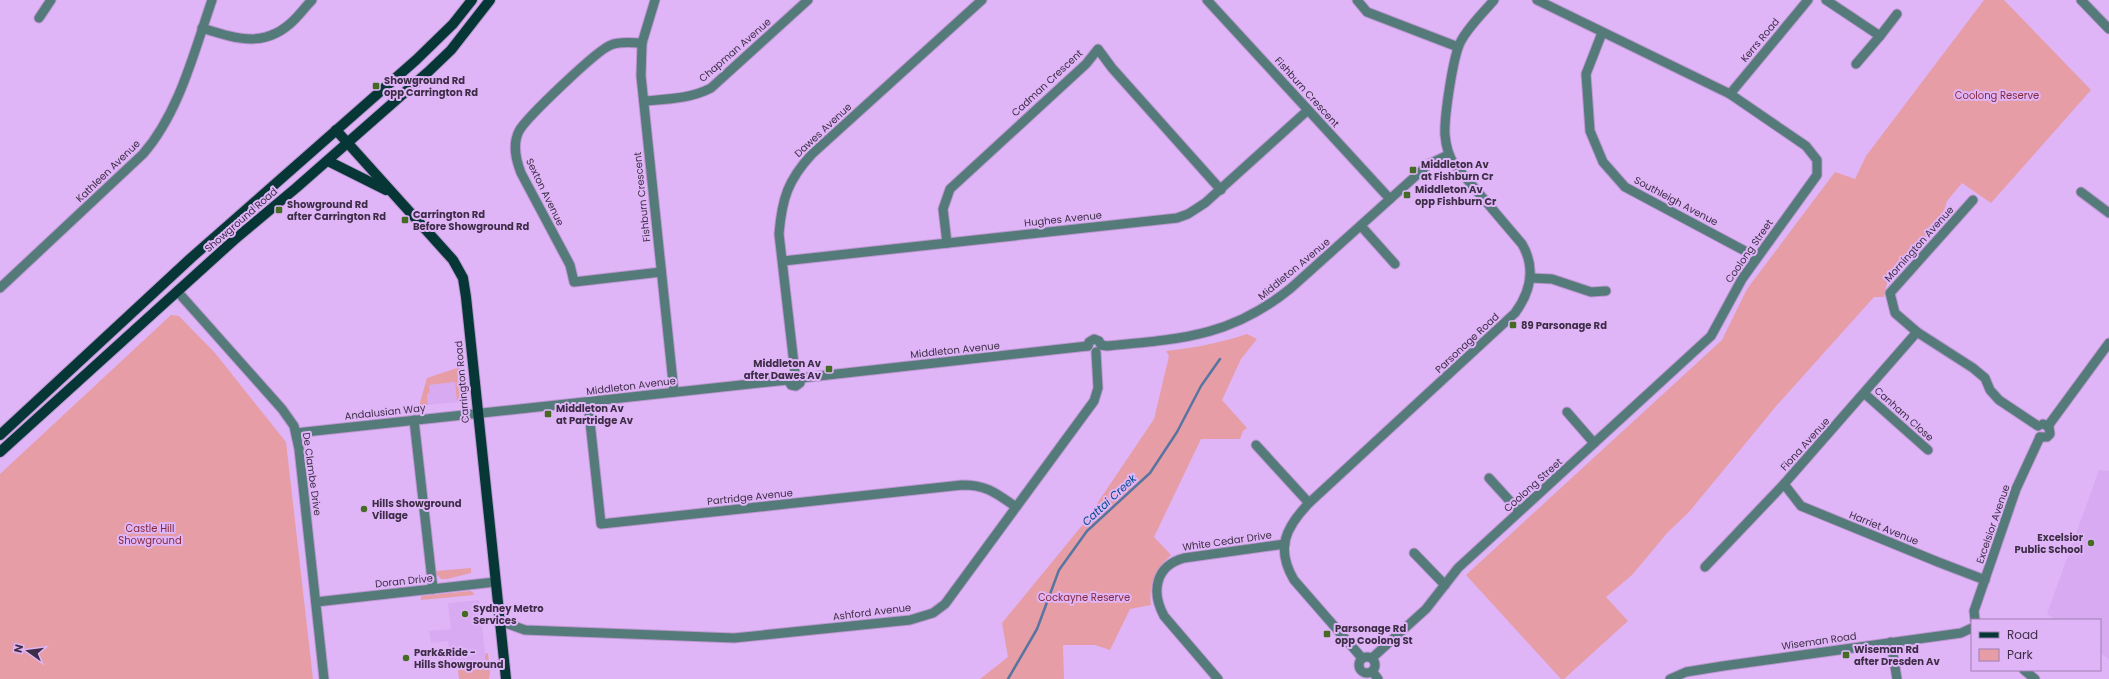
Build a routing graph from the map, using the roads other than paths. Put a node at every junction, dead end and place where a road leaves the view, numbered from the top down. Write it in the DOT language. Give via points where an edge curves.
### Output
graph roads {
  1 [pos="51,0"];
  2 [pos="212,0"];
  3 [pos="312,0"];
  4 [pos="472,0"];
  5 [pos="490,0"];
  6 [pos="655,0"];
  7 [pos="808,0"];
  8 [pos="982,0"];
  9 [pos="1207,0"];
  10 [pos="1357,0"];
  11 [pos="1494,0"];
  12 [pos="1537,0"];
  13 [pos="1808,0"];
  14 [pos="1826,0"];
  15 [pos="2081,0"];
  16 [pos="1898,14"];
  17 [pos="39,18"];
  18 [pos="202,28"];
  19 [pos="2109,29"];
  20 [pos="1602,33"];
  21 [pos="1880,36"];
  22 [pos="642,43"];
  23 [pos="1458,47"];
  24 [pos="1856,64"];
  25 [pos="1730,94"];
  26 [pos="644,101"];
  27 [pos="1308,110"];
  28 [pos="336,130"];
  29 [pos="348,144"];
  30 [pos="1448,155"];
  31 [pos="328,161"];
  32 [pos="1221,190"];
  33 [pos="391,192"];
  34 [pos="2081,192"];
  35 [pos="1390,199"];
  36 [pos="1973,200"];
  37 [pos="2109,213"];
  38 [pos="1361,226"];
  39 [pos="947,243"];
  40 [pos="1756,259"];
  41 [pos="783,261"];
  42 [pos="1395,264"];
  43 [pos="660,272"];
  44 [pos="1531,278"];
  45 [pos="168,280"];
  46 [pos="0,288"];
  47 [pos="177,291"];
  48 [pos="1606,291"];
  49 [pos="1917,332"];
  50 [pos="2109,343"];
  51 [pos="1099,348"];
  52 [pos="798,375"];
  53 [pos="674,392"];
  54 [pos="1865,394"];
  55 [pos="588,403"];
  56 [pos="1567,412"];
  57 [pos="477,414"];
  58 [pos="414,420"];
  59 [pos="2043,426"];
  60 [pos="296,433"];
  61 [pos="0,435"];
  62 [pos="1594,443"];
  63 [pos="1256,445"];
  64 [pos="1928,450"];
  65 [pos="0,452"];
  66 [pos="1489,478"];
  67 [pos="1784,484"];
  68 [pos="1309,503"];
  69 [pos="1016,507"];
  70 [pos="1519,511"];
  71 [pos="1285,544"];
  72 [pos="1414,553"];
  73 [pos="1705,567"];
  74 [pos="1985,580"];
  75 [pos="495,582"];
  76 [pos="1445,585"];
  77 [pos="433,589"];
  78 [pos="316,602"];
  79 [pos="1975,619"];
  80 [pos="500,621"];
  81 [pos="1971,628"];
  82 [pos="1891,642"];
  83 [pos="1367,658"];
  84 [pos="1372,671"];
  85 [pos="2025,671"];
  86 [pos="324,679"];
  87 [pos="506,679"];
  88 [pos="1218,679"];
  89 [pos="1378,679"];
  90 [pos="1670,679"];
  91 [pos="1897,679"];
  92 [pos="2035,679"];
  1 -- 17 [label="street"];
  2 -- 18 [label="street, Kathleen Avenue"];
  3 -- 18 [label="street" via="295,20 264,38 241,39"];
  4 -- 28 [label="main road, Showground Road" via="439,39"];
  5 -- 29 [label="main road, Showground Road" via="451,50"];
  6 -- 22 [label="street, Fishburn Crescent"];
  7 -- 26 [label="street, Chapman Avenue" via="711,88 685,97"];
  8 -- 41 [label="street, Dawes Avenue" via="796,171 781,213 779,234"];
  9 -- 27 [label="street, Fishburn Crescent"];
  10 -- 23 [label="street" via="1368,12"];
  11 -- 23 [label="street, Parsonage Road"];
  12 -- 20 [label="street, Coolong Street"];
  13 -- 25 [label="street, Kerrs Road"];
  14 -- 21 [label="street"];
  15 -- 19 [label="street"];
  16 -- 21 [label="street"];
  18 -- 46 [label="street, Kathleen Avenue" via="169,117 153,142"];
  20 -- 25 [label="street, Coolong Street"];
  20 -- 40 [label="street, Southleigh Avenue" via="1586,74 1590,131 1603,162 1626,187"];
  21 -- 24 [label="street"];
  22 -- 26 [label="street, Fishburn Crescent" via="641,76"];
  22 -- 43 [label="street, Sexton Avenue" via="610,45 597,54 519,131 516,158 521,173 570,265 574,282"];
  23 -- 30 [label="street, Parsonage Road" via="1445,132"];
  25 -- 40 [label="street, Coolong Street" via="1806,146 1817,160 1817,176"];
  26 -- 43 [label="street, Fishburn Crescent"];
  27 -- 32 [label="street, Hughes Avenue"];
  27 -- 35 [label="street, Fishburn Crescent"];
  28 -- 29 [label="main road, Carrington Road"];
  28 -- 45 [label="main road, Showground Road"];
  29 -- 31 [label="main road, Showground Road"];
  29 -- 33 [label="main road, Carrington Road"];
  30 -- 35 [label="street, Middleton Avenue" via="1429,164"];
  30 -- 44 [label="street, Parsonage Road" via="1522,244 1529,261"];
  31 -- 33 [label="main road"];
  31 -- 47 [label="main road, Showground Road"];
  32 -- 39 [label="street, Hughes Avenue" via="1196,210 1178,218"];
  32 -- 39 [label="street, Cadman Crescent" via="1098,49 1086,64 950,189 943,208"];
  33 -- 57 [label="main road, Carrington Road" via="458,268 466,297"];
  34 -- 37 [label="street"];
  35 -- 38 [label="street, Middleton Avenue"];
  36 -- 49 [label="street, Mornington Avenue" via="1890,293 1895,313"];
  38 -- 42 [label="street"];
  38 -- 51 [label="street, Middleton Avenue" via="1273,302 1231,325 1189,337"];
  39 -- 41 [label="street, Hughes Avenue"];
  40 -- 62 [label="street, Coolong Street" via="1737,287 1712,336"];
  41 -- 52 [label="street, Dawes Avenue"];
  43 -- 53 [label="street, Fishburn Crescent"];
  44 -- 48 [label="street" via="1552,279 1592,292"];
  44 -- 68 [label="street, Parsonage Road" via="1527,292 1515,313"];
  45 -- 47 [label="main road"];
  45 -- 61 [label="main road, Showground Road"];
  47 -- 60 [label="street, De Clambe Drive" via="282,409"];
  47 -- 65 [label="main road, Showground Road"];
  49 -- 54 [label="street, Fiona Avenue"];
  49 -- 59 [label="street, Mornington Avenue" via="1973,368 1985,378 1990,390 1999,400"];
  50 -- 59 [label="street"];
  51 -- 52 [label="street, Middleton Avenue" via="1091,351 1088,346"];
  51 -- 69 [label="street, Ashford Avenue" via="1098,388 1094,401"];
  52 -- 53 [label="street, Middleton Avenue" via="790,375 788,380"];
  53 -- 55 [label="street, Middleton Avenue"];
  54 -- 64 [label="street, Canham Close"];
  54 -- 67 [label="street, Fiona Avenue"];
  55 -- 57 [label="street, Middleton Avenue"];
  55 -- 69 [label="street, Partridge Avenue" via="601,524 962,485 978,485 991,490"];
  56 -- 62 [label="street"];
  57 -- 58 [label="street, Andalusian Way"];
  57 -- 75 [label="main road, Carrington Road"];
  58 -- 60 [label="street, Andalusian Way"];
  58 -- 77 [label="street"];
  59 -- 74 [label="street, Excelsior Avenue" via="2037,432 2040,437 2021,477"];
  60 -- 78 [label="street, De Clambe Drive"];
  62 -- 70 [label="street, Coolong Street"];
  63 -- 68 [label="street"];
  66 -- 70 [label="street"];
  67 -- 73 [label="street, Fiona Avenue"];
  67 -- 74 [label="street, Harriet Avenue" via="1801,506"];
  68 -- 71 [label="street, Parsonage Road" via="1294,518"];
  69 -- 80 [label="street, Ashford Avenue" via="945,604 922,617 734,638 525,630"];
  70 -- 76 [label="street, Coolong Street" via="1458,568"];
  71 -- 83 [label="street, Parsonage Road" via="1287,567 1294,580"];
  71 -- 88 [label="street, White Cedar Drive" via="1184,558 1173,562 1160,576 1156,588 1159,607 1164,616"];
  72 -- 76 [label="street"];
  74 -- 79 [label="street, Excelsior Avenue" via="1974,611"];
  75 -- 77 [label="street, Doran Drive"];
  75 -- 80 [label="main road, Carrington Road"];
  76 -- 83 [label="street, Coolong Street" via="1426,609"];
  77 -- 78 [label="street, Doran Drive"];
  78 -- 86 [label="street, De Clambe Drive"];
  80 -- 87 [label="main road, Carrington Road"];
  81 -- 82 [label="street, Wiseman Road"];
  82 -- 90 [label="street, Wiseman Road" via="1686,672"];
  82 -- 91 [label="street"];
  83 -- 84 [label="street" via="1375,665"];
  83 -- 84 [label="street" via="1359,662 1360,670"];
  84 -- 89 [label="street"];
  85 -- 92 [label="street"];
}
